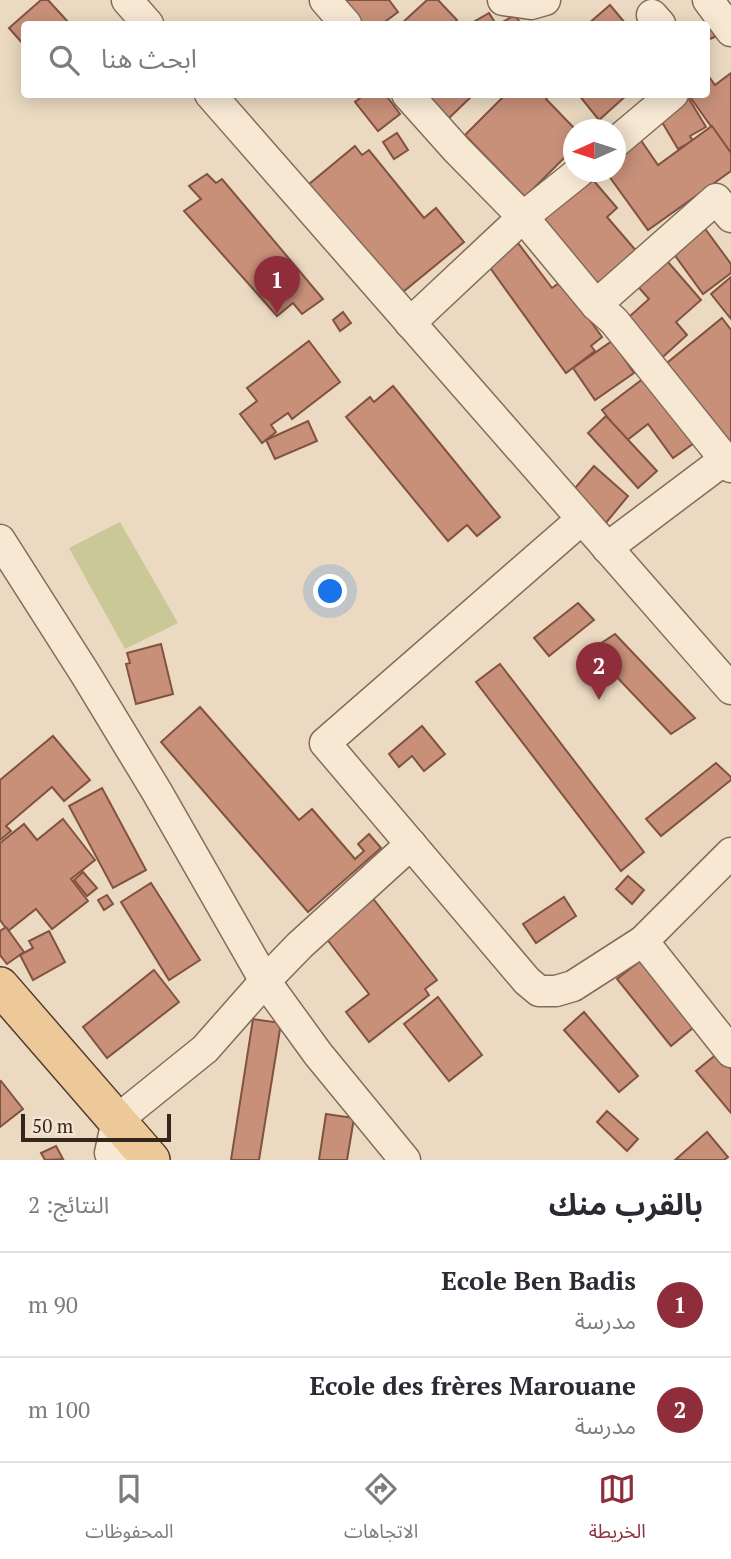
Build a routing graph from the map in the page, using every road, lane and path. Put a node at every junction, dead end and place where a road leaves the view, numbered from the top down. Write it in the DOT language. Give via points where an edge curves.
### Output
graph roads {
  1 [pos="127,0"];
  2 [pos="325,0"];
  3 [pos="503,0"];
  4 [pos="545,0"];
  5 [pos="708,0"];
  6 [pos="145,21"];
  7 [pos="343,21"];
  8 [pos="731,31"];
  9 [pos="213,98"];
  10 [pos="411,98"];
  11 [pos="668,98"];
  12 [pos="626,133"];
  13 [pos="567,182"];
  14 [pos="523,217"];
  15 [pos="731,217"];
  16 [pos="596,305"];
  17 [pos="410,323"];
  18 [pos="727,464"];
  19 [pos="582,519"];
  20 [pos="0,540"];
  21 [pos="607,548"];
  22 [pos="731,689"];
  23 [pos="411,844"];
  24 [pos="728,861"];
  25 [pos="643,941"];
  26 [pos="265,981"];
  27 [pos="0,986"];
  28 [pos="731,1052"];
  29 [pos="117,1120"];
  30 [pos="113,1160"];
  31 [pos="151,1160"];
  32 [pos="405,1160"];
  1 -- 6 [label="street"];
  2 -- 7 [label="street"];
  3 -- 4 [label="street" via="531,4"];
  5 -- 8 [label="street"];
  9 -- 17 [label="street"];
  10 -- 14 [label="street"];
  11 -- 12 [label="street"];
  13 -- 14 [label="street"];
  14 -- 16 [label="street"];
  14 -- 17 [label="street"];
  15 -- 16 [label="street" via="716,199"];
  16 -- 18 [label="street" via="614,321"];
  17 -- 19 [label="street"];
  18 -- 21 [label="street"];
  19 -- 21 [label="street"];
  19 -- 23 [label="street" via="325,743"];
  20 -- 26 [label="street" via="150,780"];
  21 -- 22 [label="street"];
  23 -- 25 [label="street" via="539,991 573,986"];
  23 -- 26 [label="street"];
  24 -- 25 [label="street"];
  25 -- 28 [label="street"];
  26 -- 29 [label="street" via="205,1049"];
  26 -- 32 [label="street"];
  27 -- 29 [label="main road"];
  29 -- 30 [label="street" via="110,1153"];
  29 -- 31 [label="main road"];
}
